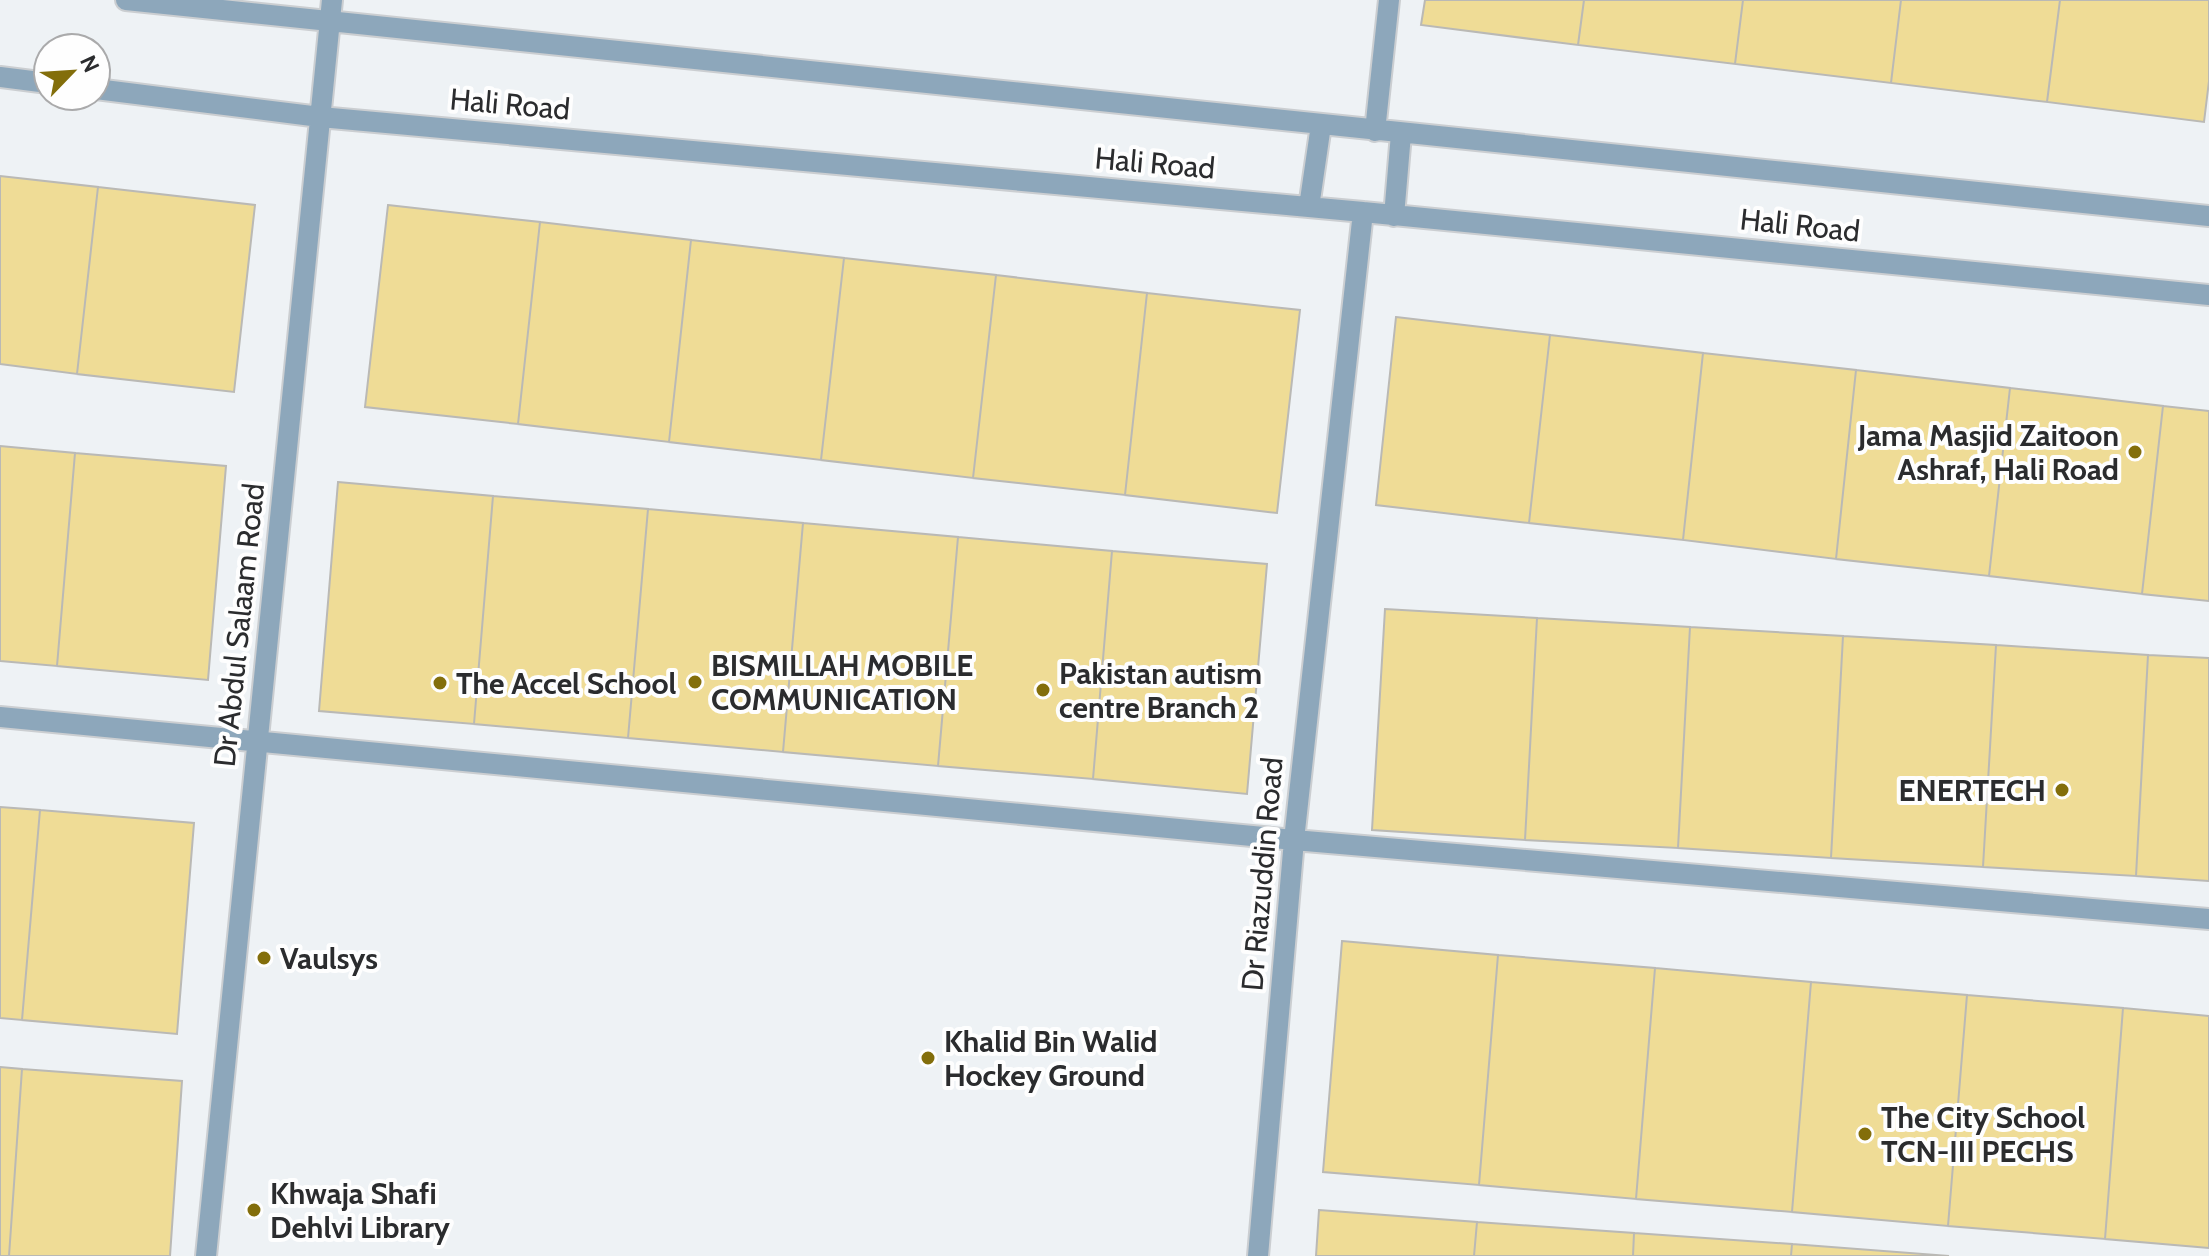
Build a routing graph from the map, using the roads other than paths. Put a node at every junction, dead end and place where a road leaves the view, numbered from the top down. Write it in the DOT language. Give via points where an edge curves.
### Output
graph roads {
  1 [pos="126,0"];
  2 [pos="332,0"];
  3 [pos="1389,0"];
  4 [pos="330,22"];
  5 [pos="0,77"];
  6 [pos="32,81"];
  7 [pos="112,91"];
  8 [pos="320,117"];
  9 [pos="1321,125"];
  10 [pos="1375,131"];
  11 [pos="1401,134"];
  12 [pos="1309,207"];
  13 [pos="1363,212"];
  14 [pos="1394,216"];
  15 [pos="2209,216"];
  16 [pos="2209,295"];
  17 [pos="0,717"];
  18 [pos="257,740"];
  19 [pos="1294,840"];
  20 [pos="2209,919"];
  21 [pos="206,1256"];
  22 [pos="1258,1256"];
  1 -- 4 [label="street, Hali Road"];
  2 -- 4 [label="street, Dr Abdul Salaam Road"];
  3 -- 10 [label="street"];
  4 -- 8 [label="street, Dr Abdul Salaam Road"];
  4 -- 9 [label="street, Hali Road"];
  5 -- 6 [label="street"];
  7 -- 8 [label="street, Hali Road"];
  8 -- 12 [label="street, Hali Road"];
  8 -- 18 [label="street, Dr Abdul Salaam Road"];
  9 -- 10 [label="street, Hali Road"];
  9 -- 12 [label="street"];
  10 -- 11 [label="street, Hali Road"];
  11 -- 14 [label="street"];
  11 -- 15 [label="street, Hali Road"];
  12 -- 13 [label="street, Hali Road"];
  13 -- 14 [label="street, Hali Road"];
  13 -- 19 [label="street, Dr Riazuddin Road"];
  14 -- 16 [label="street, Hali Road"];
  17 -- 18 [label="street"];
  18 -- 19 [label="street"];
  18 -- 21 [label="street, Dr Abdul Salaam Road"];
  19 -- 20 [label="street"];
  19 -- 22 [label="street, Dr Riazuddin Road"];
}
